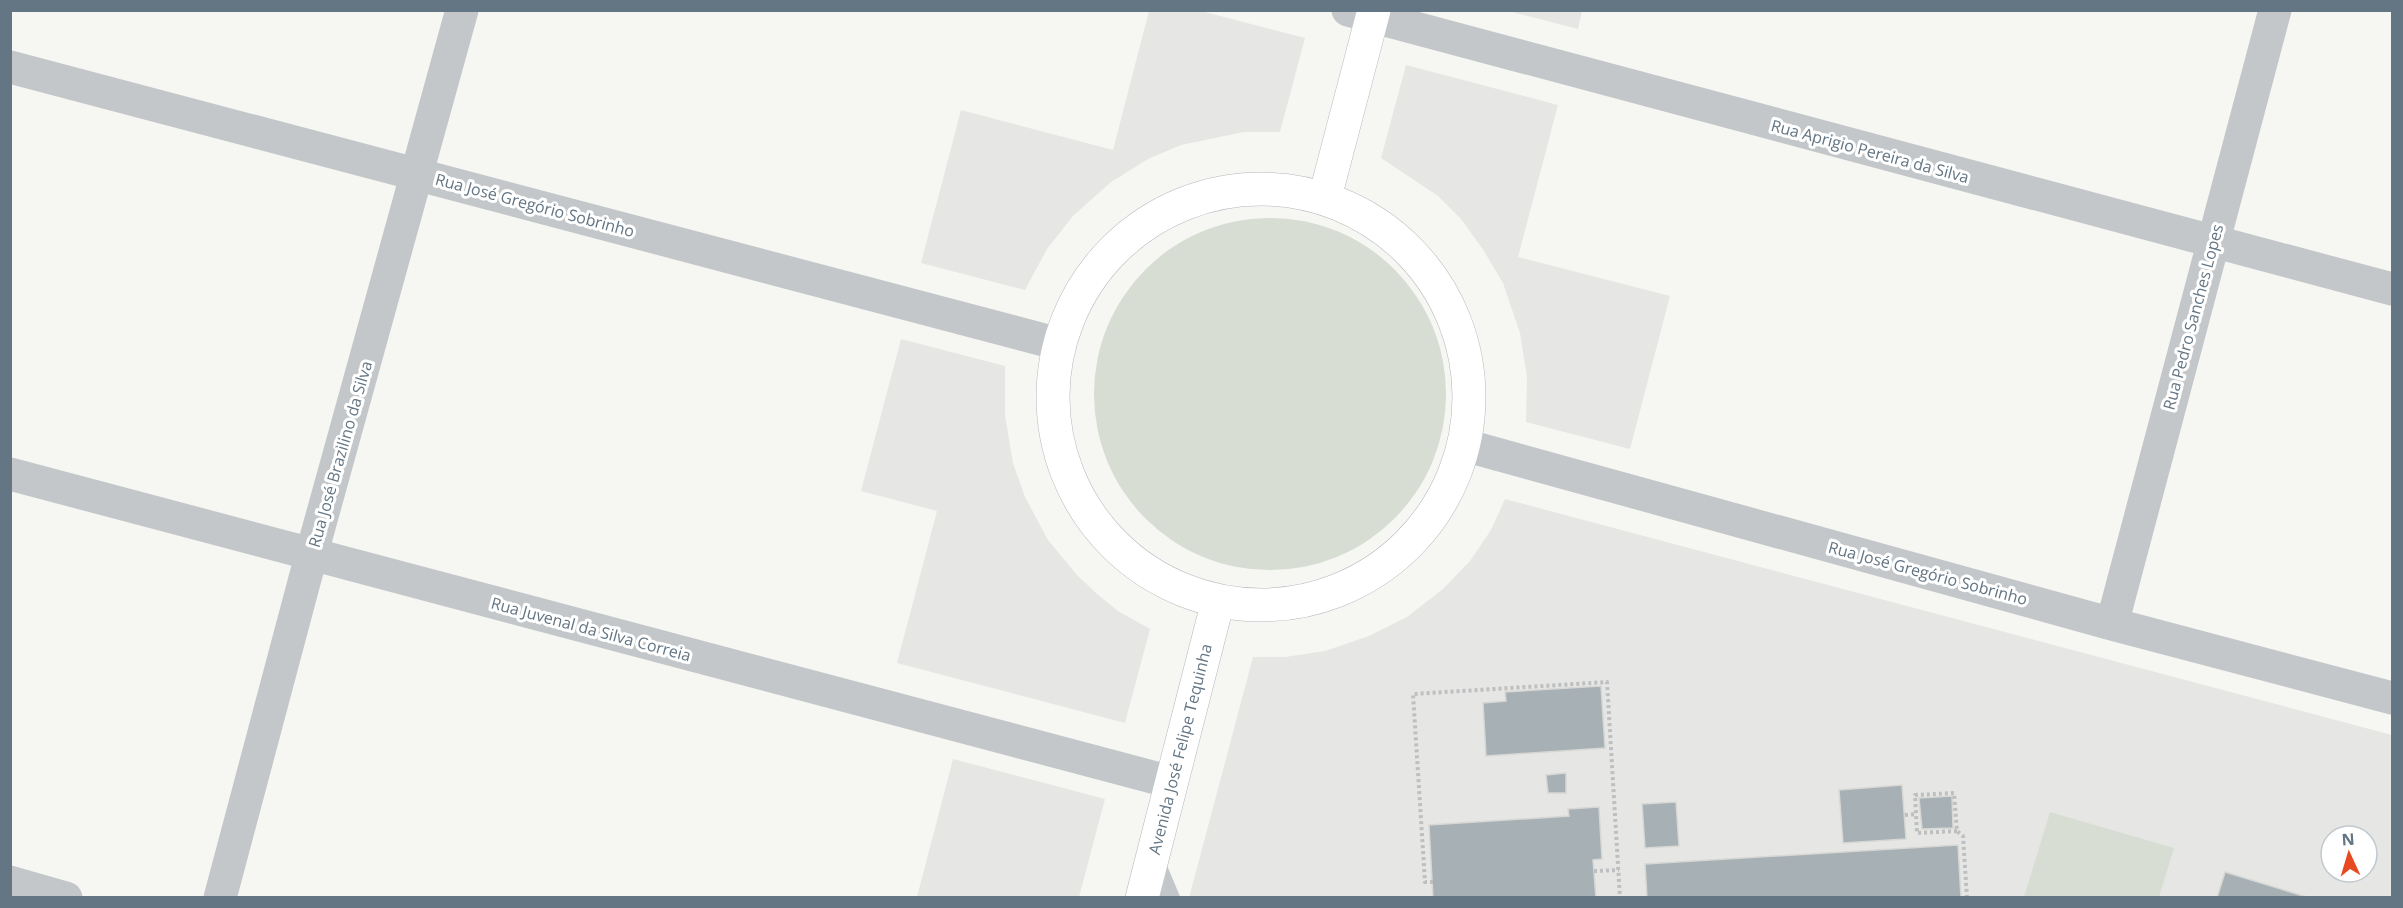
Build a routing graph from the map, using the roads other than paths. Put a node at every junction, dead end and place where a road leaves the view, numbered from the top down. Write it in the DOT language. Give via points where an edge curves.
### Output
graph roads {
  1 [pos="462,10"];
  2 [pos="2275,10"];
  3 [pos="1365,13"];
  4 [pos="10,67"];
  5 [pos="418,174"];
  6 [pos="1325,196"];
  7 [pos="2213,243"];
  8 [pos="2392,289"];
  9 [pos="1059,344"];
  10 [pos="1464,445"];
  11 [pos="10,474"];
  12 [pos="311,556"];
  13 [pos="1218,601"];
  14 [pos="2112,624"];
  15 [pos="2392,698"];
  16 [pos="1171,782"];
  17 [pos="1153,855"];
  18 [pos="10,882"];
  19 [pos="66,897"];
  20 [pos="220,897"];
  21 [pos="1142,897"];
  22 [pos="1171,897"];
  1 -- 5 [label="street, Rua José Brazilino da Silva"];
  2 -- 7 [label="street, Rua Pedro Sanches Lopes"];
  3 -- 6 [label="street"];
  3 -- 7 [label="street, Rua Aprigio Pereira da Silva"];
  4 -- 5 [label="street, Rua José Gregório Sobrinho"];
  5 -- 9 [label="street, Rua José Gregório Sobrinho"];
  5 -- 12 [label="street, Rua José Brazilino da Silva"];
  6 -- 9 [label="street" via="1251,188 1184,202 1126,237 1081,289"];
  6 -- 10 [label="street" via="1370,218 1413,253 1446,298 1465,350 1470,405"];
  7 -- 8 [label="street, Rua Aprigio Pereira da Silva"];
  7 -- 14 [label="street, Rua Pedro Sanches Lopes"];
  9 -- 13 [label="street" via="1051,406 1061,461 1084,510 1120,552 1166,583"];
  10 -- 13 [label="street" via="1434,514 1392,559 1339,590 1279,604"];
  10 -- 14 [label="street, Rua José Gregório Sobrinho"];
  11 -- 12 [label="street, Rua Juvenal da Silva Correia"];
  12 -- 16 [label="street, Rua Juvenal da Silva Correia"];
  12 -- 20 [label="street, Rua José Brazilino da Silva"];
  13 -- 16 [label="street, Avenida José Felipe Tequinha"];
  14 -- 15 [label="street, Rua José Gregório Sobrinho"];
  16 -- 17 [label="street, Avenida José Felipe Tequinha"];
  17 -- 21 [label="street, Avenida José Felipe Tequinha"];
  17 -- 22 [label="lane"];
  18 -- 19 [label="street"];
}
